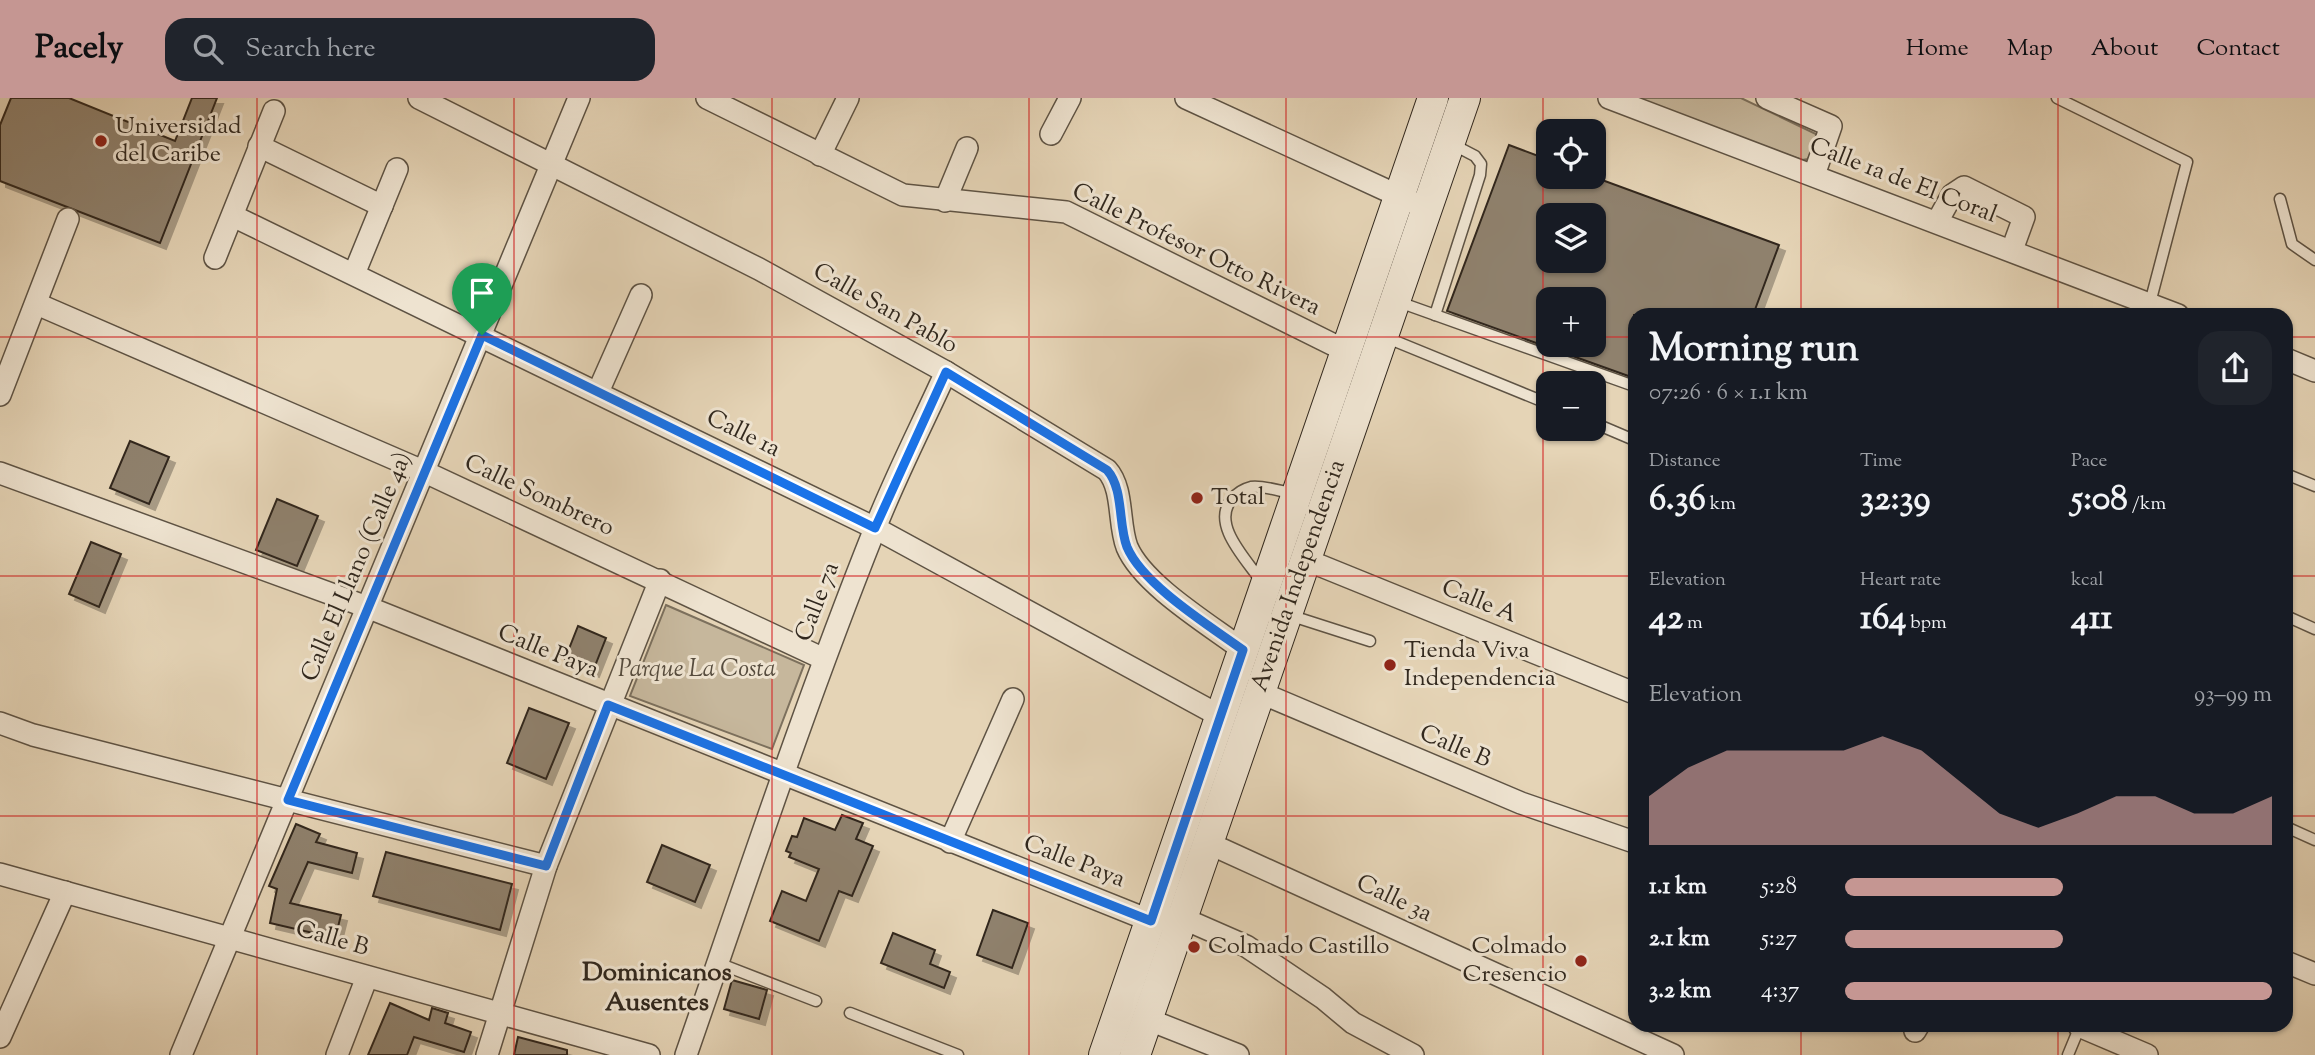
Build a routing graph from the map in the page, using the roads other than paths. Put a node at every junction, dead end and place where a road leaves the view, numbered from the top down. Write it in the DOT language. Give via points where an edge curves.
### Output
graph roads {
  1 [pos="419,98"];
  2 [pos="579,98"];
  3 [pos="707,98"];
  4 [pos="848,98"];
  5 [pos="1069,98"];
  6 [pos="1186,98"];
  7 [pos="1433,98"];
  8 [pos="1465,98"];
  9 [pos="1610,98"];
  10 [pos="1767,98"];
  11 [pos="2057,98"];
  12 [pos="274,111"];
  13 [pos="1051,134"];
  14 [pos="1450,143"];
  15 [pos="259,146"];
  16 [pos="967,148"];
  17 [pos="820,155"];
  18 [pos="552,165"];
  19 [pos="397,169"];
  20 [pos="1814,175"];
  21 [pos="1399,196"];
  22 [pos="2280,199"];
  23 [pos="945,201"];
  24 [pos="382,206"];
  25 [pos="1427,209"];
  26 [pos="233,216"];
  27 [pos="68,219"];
  28 [pos="1937,222"];
  29 [pos="2012,250"];
  30 [pos="215,258"];
  31 [pos="2315,260"];
  32 [pos="354,274"];
  33 [pos="641,295"];
  34 [pos="1394,301"];
  35 [pos="2150,303"];
  36 [pos="37,304"];
  37 [pos="2162,308"];
  38 [pos="1435,315"];
  39 [pos="482,335"];
  40 [pos="1382,336"];
  41 [pos="1346,351"];
  42 [pos="2293,362"];
  43 [pos="2315,371"];
  44 [pos="946,372"];
  45 [pos="1628,384"];
  46 [pos="598,392"];
  47 [pos="0,395"];
  48 [pos="1536,399"];
  49 [pos="1606,428"];
  50 [pos="1628,437"];
  51 [pos="1330,441"];
  52 [pos="425,472"];
  53 [pos="0,473"];
  54 [pos="2293,477"];
  55 [pos="2315,486"];
  56 [pos="1298,494"];
  57 [pos="875,528"];
  58 [pos="1304,559"];
  59 [pos="660,580"];
  60 [pos="1281,600"];
  61 [pos="367,607"];
  62 [pos="2293,619"];
  63 [pos="2315,629"];
  64 [pos="1370,641"];
  65 [pos="1243,650"];
  66 [pos="824,659"];
  67 [pos="1628,691"];
  68 [pos="1259,692"];
  69 [pos="1013,699"];
  70 [pos="608,705"];
  71 [pos="1220,716"];
  72 [pos="0,723"];
  73 [pos="782,773"];
  74 [pos="288,800"];
  75 [pos="2293,830"];
  76 [pos="1628,840"];
  77 [pos="2315,840"];
  78 [pos="950,842"];
  79 [pos="1208,843"];
  80 [pos="546,866"];
  81 [pos="0,874"];
  82 [pos="65,892"];
  83 [pos="1182,918"];
  84 [pos="1151,921"];
  85 [pos="231,938"];
  86 [pos="718,962"];
  87 [pos="2293,965"];
  88 [pos="2315,974"];
  89 [pos="367,977"];
  90 [pos="816,1001"];
  91 [pos="500,1012"];
  92 [pos="850,1013"];
  93 [pos="1147,1019"];
  94 [pos="2078,1032"];
  95 [pos="2094,1032"];
  96 [pos="0,1037"];
  97 [pos="181,1055"];
  98 [pos="337,1055"];
  99 [pos="487,1055"];
  100 [pos="649,1055"];
  101 [pos="687,1055"];
  102 [pos="958,1055"];
  103 [pos="1104,1055"];
  104 [pos="1135,1055"];
  105 [pos="1238,1055"];
  106 [pos="1413,1055"];
  107 [pos="1673,1055"];
  108 [pos="2068,1055"];
  109 [pos="2147,1055"];
  1 -- 18 [label="street, Calle San Pablo"];
  2 -- 18 [label="street, Calle El Llano (Calle 4a)"];
  3 -- 17 [label="street, Calle Profesor Otto Rivera"];
  4 -- 17 [label="street"];
  5 -- 13 [label="street"];
  6 -- 21 [label="street"];
  7 -- 21 [label="main road, Avenida Independencia"];
  8 -- 14 [label="main road, Avenida Independencia"];
  9 -- 20 [label="street, Calle 1a de El Coral"];
  10 -- 20 [label="street" via="1830,126"];
  11 -- 35 [label="lane" via="2188,162"];
  12 -- 15 [label="street"];
  14 -- 25 [label="main road, Avenida Independencia"];
  14 -- 38 [label="lane" via="1481,164"];
  15 -- 24 [label="street"];
  15 -- 26 [label="street"];
  16 -- 23 [label="street"];
  17 -- 23 [label="street, Calle Profesor Otto Rivera" via="903,195"];
  18 -- 39 [label="street, Calle El Llano (Calle 4a)"];
  18 -- 44 [label="street, Calle San Pablo" via="759,269"];
  19 -- 24 [label="street"];
  20 -- 28 [label="street, Calle 1a de El Coral"];
  21 -- 25 [label="street"];
  21 -- 41 [label="main road, Avenida Independencia"];
  22 -- 31 [label="lane" via="2292,244"];
  23 -- 41 [label="street, Calle Profesor Otto Rivera" via="1062,211"];
  24 -- 32 [label="street"];
  25 -- 34 [label="main road, Avenida Independencia"];
  26 -- 30 [label="street"];
  26 -- 32 [label="street, Calle 1a"];
  27 -- 36 [label="street"];
  28 -- 29 [label="street, Calle 1a de El Coral"];
  28 -- 29 [label="street" via="1952,194 1964,187 2023,216"];
  29 -- 35 [label="street, Calle 1a de El Coral"];
  32 -- 39 [label="street, Calle 1a"];
  33 -- 46 [label="street"];
  34 -- 38 [label="lane"];
  34 -- 40 [label="main road, Avenida Independencia"];
  35 -- 37 [label="street, Calle 1a de El Coral"];
  36 -- 47 [label="street"];
  36 -- 52 [label="street, Calle Sombrero"];
  38 -- 45 [label="lane"];
  39 -- 46 [label="street, Calle 1a"];
  39 -- 52 [label="street, Calle El Llano (Calle 4a)"];
  40 -- 48 [label="lane"];
  40 -- 51 [label="main road, Avenida Independencia"];
  41 -- 51 [label="main road, Avenida Independencia"];
  42 -- 43 [label="street"];
  44 -- 57 [label="street, Calle 7a"];
  44 -- 65 [label="street, Calle San Pablo" via="1107,470 1114,480 1127,546 1134,559"];
  46 -- 57 [label="street, Calle 1a"];
  49 -- 50 [label="lane"];
  51 -- 56 [label="main road, Avenida Independencia"];
  51 -- 58 [label="main road, Avenida Independencia"];
  52 -- 59 [label="street, Calle Sombrero"];
  52 -- 61 [label="street, Calle El Llano (Calle 4a)"];
  53 -- 61 [label="street, Calle Paya"];
  54 -- 55 [label="lane"];
  56 -- 60 [label="main road, Avenida Independencia"];
  56 -- 60 [label="lane" via="1253,487 1240,491 1229,501 1224,517 1228,534"];
  57 -- 66 [label="street, Calle 7a"];
  57 -- 71 [label="street, Calle 1a"];
  58 -- 60 [label="main road, Avenida Independencia"];
  58 -- 67 [label="street, Calle A"];
  59 -- 66 [label="street, Calle Sombrero"];
  59 -- 70 [label="street"];
  60 -- 64 [label="lane"];
  60 -- 65 [label="main road, Avenida Independencia"];
  60 -- 68 [label="main road, Avenida Independencia"];
  61 -- 70 [label="street, Calle Paya"];
  61 -- 74 [label="street, Calle El Llano (Calle 4a)"];
  62 -- 63 [label="lane"];
  65 -- 71 [label="main road, Avenida Independencia"];
  66 -- 73 [label="street, Calle 7a"];
  68 -- 76 [label="street, Calle B" via="1521,803"];
  68 -- 79 [label="main road, Avenida Independencia"];
  69 -- 78 [label="street"];
  70 -- 73 [label="street, Calle Paya"];
  70 -- 80 [label="street"];
  71 -- 84 [label="main road, Avenida Independencia"];
  72 -- 74 [label="street"];
  73 -- 78 [label="street, Calle Paya"];
  73 -- 86 [label="street, Calle 7a"];
  74 -- 80 [label="street"];
  74 -- 85 [label="street, Calle El Llano (Calle 4a)"];
  75 -- 77 [label="lane"];
  78 -- 84 [label="street, Calle Paya"];
  79 -- 83 [label="main road, Avenida Independencia"];
  79 -- 107 [label="street, Calle 3a"];
  80 -- 91 [label="street"];
  81 -- 82 [label="street, Calle B"];
  82 -- 85 [label="street, Calle B"];
  82 -- 96 [label="street"];
  83 -- 84 [label="street"];
  83 -- 93 [label="main road, Avenida Independencia"];
  83 -- 106 [label="street" via="1246,946 1353,1023"];
  84 -- 103 [label="main road, Avenida Independencia"];
  85 -- 89 [label="street, Calle B"];
  85 -- 97 [label="street, Calle El Llano (Calle 4a)"];
  86 -- 90 [label="lane"];
  86 -- 101 [label="street, Calle 7a"];
  87 -- 88 [label="street"];
  89 -- 91 [label="street, Calle B"];
  89 -- 98 [label="street"];
  91 -- 99 [label="street"];
  91 -- 100 [label="street, Calle B"];
  92 -- 102 [label="lane"];
  93 -- 104 [label="main road, Avenida Independencia"];
  93 -- 105 [label="street"];
  94 -- 108 [label="lane"];
  95 -- 109 [label="street"];
}
